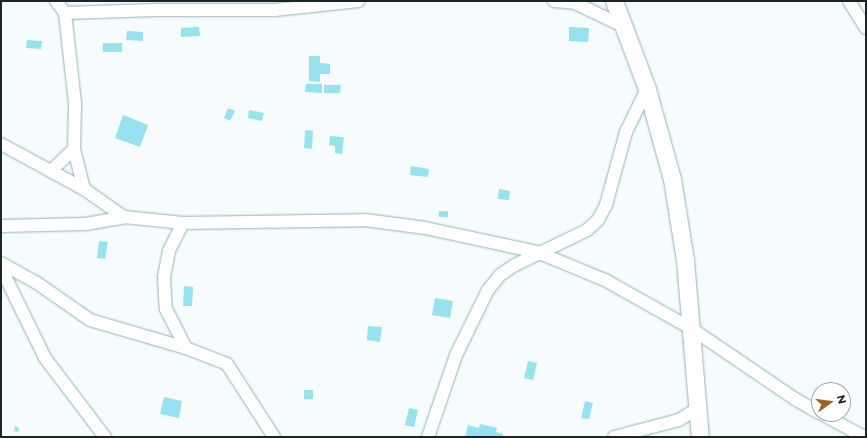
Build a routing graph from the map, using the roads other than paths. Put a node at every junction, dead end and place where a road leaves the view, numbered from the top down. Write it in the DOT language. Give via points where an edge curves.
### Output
graph roads {
  1 [pos="56,1"];
  2 [pos="359,1"];
  3 [pos="554,1"];
  4 [pos="614,1"];
  5 [pos="850,1"];
  6 [pos="574,2"];
  7 [pos="252,6"];
  8 [pos="65,13"];
  9 [pos="626,27"];
  10 [pos="866,28"];
  11 [pos="647,89"];
  12 [pos="1,144"];
  13 [pos="74,150"];
  14 [pos="51,170"];
  15 [pos="84,189"];
  16 [pos="124,217"];
  17 [pos="183,222"];
  18 [pos="1,226"];
  19 [pos="537,252"];
  20 [pos="1,263"];
  21 [pos="1,268"];
  22 [pos="692,329"];
  23 [pos="186,348"];
  24 [pos="698,408"];
  25 [pos="811,408"];
  26 [pos="836,422"];
  27 [pos="105,437"];
  28 [pos="274,437"];
  29 [pos="428,437"];
  30 [pos="614,437"];
  31 [pos="700,437"];
  32 [pos="864,437"];
  1 -- 8 [label="street"];
  2 -- 7 [label="street" via="298,9"];
  3 -- 6 [label="street"];
  4 -- 9 [label="street"];
  5 -- 10 [label="street"];
  6 -- 9 [label="street"];
  7 -- 8 [label="street"];
  8 -- 13 [label="street" via="75,103"];
  9 -- 11 [label="street"];
  11 -- 19 [label="street" via="626,132 606,205 598,220 587,230"];
  11 -- 22 [label="street" via="672,179 685,260"];
  12 -- 14 [label="street"];
  13 -- 14 [label="street"];
  13 -- 15 [label="street"];
  14 -- 15 [label="street"];
  15 -- 16 [label="street"];
  16 -- 17 [label="street"];
  16 -- 18 [label="street" via="86,224"];
  17 -- 19 [label="street" via="364,220 425,228"];
  17 -- 23 [label="street" via="169,251 164,276 166,308"];
  19 -- 22 [label="street" via="605,280"];
  19 -- 29 [label="street" via="500,275 488,290 456,355"];
  20 -- 23 [label="street" via="37,283 90,320"];
  21 -- 27 [label="street" via="45,358"];
  22 -- 24 [label="street"];
  22 -- 25 [label="street"];
  23 -- 28 [label="street" via="227,364"];
  24 -- 30 [label="street" via="679,420"];
  24 -- 31 [label="street"];
  26 -- 32 [label="street"];
}
